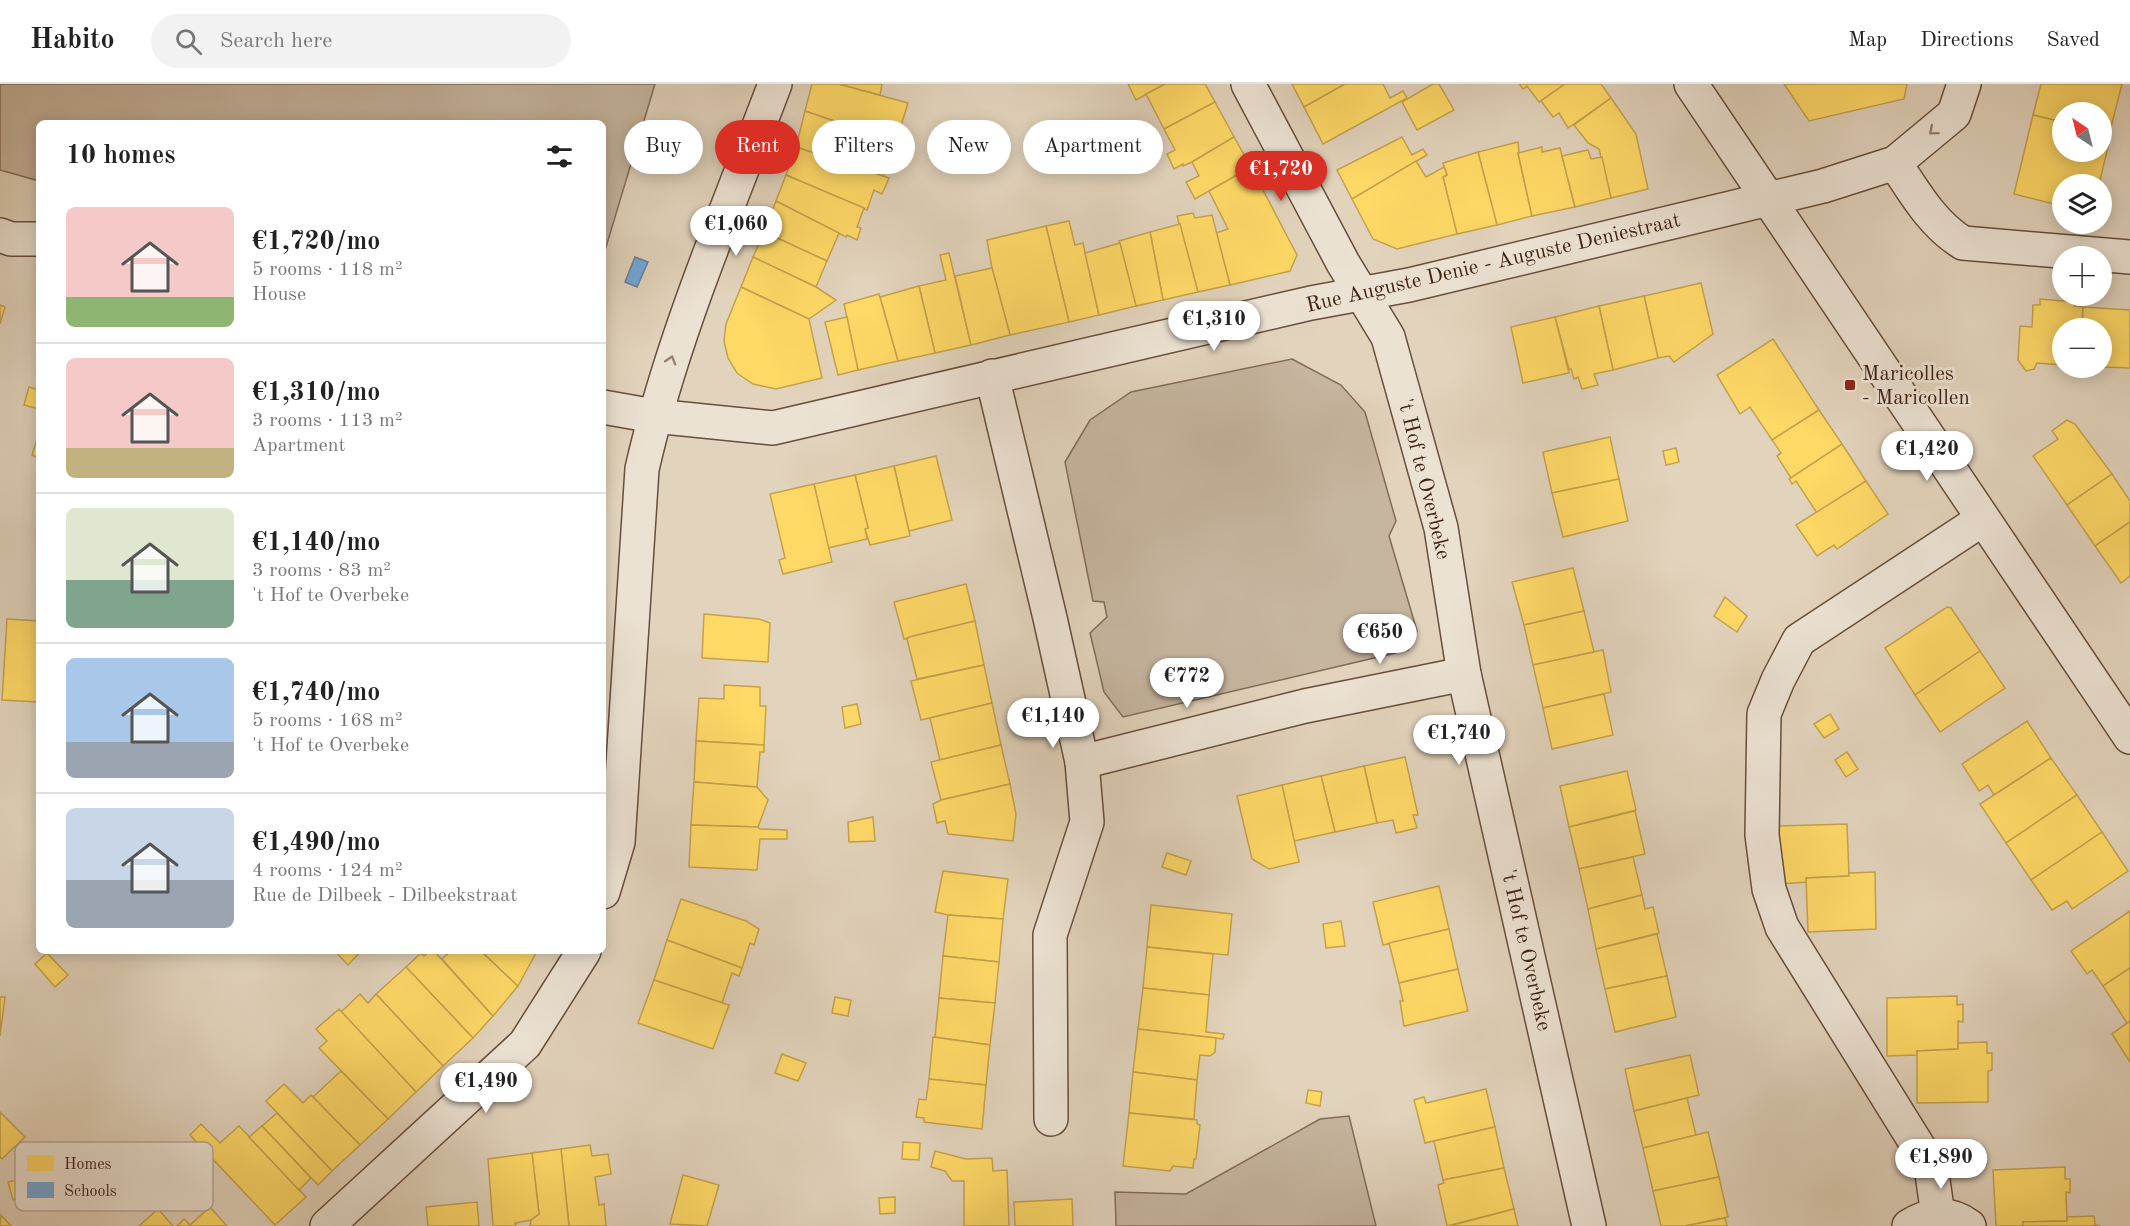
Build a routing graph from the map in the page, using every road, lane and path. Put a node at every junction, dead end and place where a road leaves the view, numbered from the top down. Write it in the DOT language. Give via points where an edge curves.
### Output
graph roads {
  1 [pos="775,84"];
  2 [pos="1248,84"];
  3 [pos="1691,84"];
  4 [pos="1964,84"];
  5 [pos="1895,163"];
  6 [pos="1767,199"];
  7 [pos="0,235"];
  8 [pos="36,239"];
  9 [pos="2130,257"];
  10 [pos="1361,293"];
  11 [pos="992,376"];
  12 [pos="606,408"];
  13 [pos="654,416"];
  14 [pos="1983,519"];
  15 [pos="1464,674"];
  16 [pos="2130,737"];
  17 [pos="1082,762"];
  18 [pos="606,882"];
  19 [pos="582,954"];
  20 [pos="1051,1119"];
  21 [pos="1924,1221"];
  22 [pos="327,1226"];
  23 [pos="1589,1226"];
  24 [pos="1969,1226"];
  13 -- 1 [label="street, one-way" via="674,350"];
  2 -- 10 [label="street, 't Hof te Overbeke"];
  3 -- 6 [label="street"];
  4 -- 5 [label="street, one-way" via="1954,114"];
  5 -- 6 [label="street, Rue Auguste Denie - Auguste Deniestraat"];
  5 -- 9 [label="street" via="1948,234 1963,243"];
  6 -- 10 [label="street, Rue Auguste Denie - Auguste Deniestraat" via="1409,285"];
  6 -- 14 [label="street"];
  7 -- 8 [label="street"];
  10 -- 11 [label="street, Rue Auguste Denie - Auguste Deniestraat"];
  10 -- 15 [label="street, 't Hof te Overbeke" via="1388,337 1441,528"];
  11 -- 13 [label="street, Rue Auguste Denie - Auguste Deniestraat" via="773,428"];
  11 -- 17 [label="street"];
  12 -- 13 [label="street, Rue Auguste Denie - Auguste Deniestraat"];
  13 -- 18 [label="street" via="642,469 618,842"];
  14 -- 16 [label="street"];
  14 -- 21 [label="street" via="1799,640 1764,714 1762,835 1769,889 1782,927 1931,1167"];
  15 -- 17 [label="street" via="1305,706"];
  15 -- 23 [label="street, 't Hof te Overbeke"];
  17 -- 20 [label="street" via="1087,822 1050,935"];
  19 -- 22 [label="street" via="525,1044"];
  21 -- 24 [label="street" via="1959,1219"];
}
